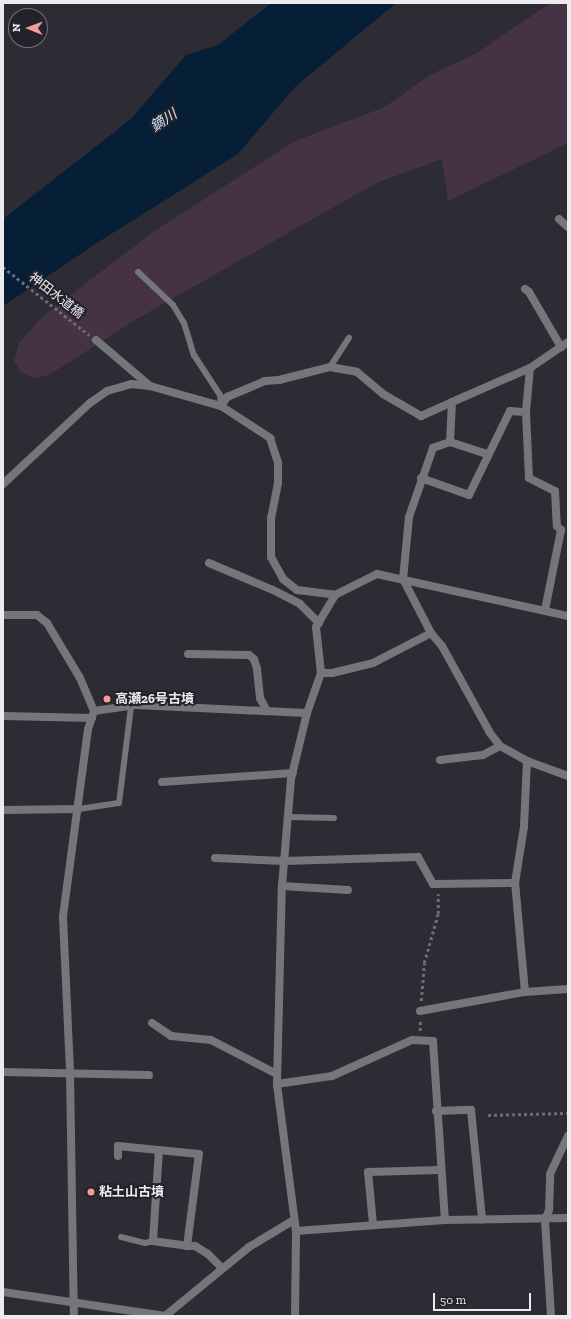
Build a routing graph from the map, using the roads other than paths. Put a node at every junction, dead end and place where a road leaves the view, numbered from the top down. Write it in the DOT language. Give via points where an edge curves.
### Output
graph roads {
  1 [pos="559,219"];
  2 [pos="568,227"];
  3 [pos="138,272"];
  4 [pos="525,289"];
  5 [pos="349,338"];
  6 [pos="96,340"];
  7 [pos="565,344"];
  8 [pos="330,367"];
  9 [pos="530,368"];
  10 [pos="150,386"];
  11 [pos="452,402"];
  12 [pos="221,406"];
  13 [pos="526,412"];
  14 [pos="450,442"];
  15 [pos="488,454"];
  16 [pos="421,478"];
  17 [pos="3,484"];
  18 [pos="209,563"];
  19 [pos="403,579"];
  20 [pos="335,595"];
  21 [pos="545,610"];
  22 [pos="3,615"];
  23 [pos="568,616"];
  24 [pos="318,623"];
  25 [pos="431,633"];
  26 [pos="188,654"];
  27 [pos="321,673"];
  28 [pos="131,706"];
  29 [pos="267,711"];
  30 [pos="307,713"];
  31 [pos="93,715"];
  32 [pos="3,716"];
  33 [pos="500,746"];
  34 [pos="440,760"];
  35 [pos="527,761"];
  36 [pos="293,773"];
  37 [pos="568,776"];
  38 [pos="162,782"];
  39 [pos="79,808"];
  40 [pos="3,810"];
  41 [pos="288,817"];
  42 [pos="334,818"];
  43 [pos="216,858"];
  44 [pos="284,861"];
  45 [pos="515,883"];
  46 [pos="282,886"];
  47 [pos="348,890"];
  48 [pos="568,989"];
  49 [pos="525,992"];
  50 [pos="420,1012"];
  51 [pos="152,1023"];
  52 [pos="3,1072"];
  53 [pos="70,1072"];
  54 [pos="277,1074"];
  55 [pos="149,1075"];
  56 [pos="277,1084"];
  57 [pos="436,1111"];
  58 [pos="568,1136"];
  59 [pos="159,1150"];
  60 [pos="118,1156"];
  61 [pos="440,1170"];
  62 [pos="568,1218"];
  63 [pos="482,1219"];
  64 [pos="294,1220"];
  65 [pos="445,1220"];
  66 [pos="545,1220"];
  67 [pos="373,1224"];
  68 [pos="296,1231"];
  69 [pos="121,1237"];
  70 [pos="153,1242"];
  71 [pos="187,1246"];
  72 [pos="222,1268"];
  73 [pos="3,1292"];
  74 [pos="72,1303"];
  75 [pos="74,1316"];
  76 [pos="165,1316"];
  77 [pos="296,1316"];
  78 [pos="551,1316"];
  1 -- 2 [label="street"];
  3 -- 12 [label="lane" via="169,300 184,323 194,355 220,395"];
  4 -- 7 [label="street"];
  5 -- 8 [label="lane"];
  6 -- 10 [label="street"];
  7 -- 9 [label="street"];
  8 -- 11 [label="street" via="357,372 383,394 421,416"];
  8 -- 12 [label="street" via="265,381 227,397"];
  9 -- 11 [label="street"];
  9 -- 13 [label="street"];
  10 -- 12 [label="street"];
  10 -- 17 [label="street" via="131,384 107,391 90,402"];
  11 -- 14 [label="street"];
  12 -- 20 [label="street" via="270,438 278,463 278,483 271,518 271,557 283,579 297,590"];
  13 -- 15 [label="street" via="510,412"];
  13 -- 21 [label="street" via="529,478 555,491 557,526 561,530"];
  14 -- 15 [label="street"];
  14 -- 16 [label="street" via="433,448"];
  15 -- 16 [label="street" via="469,495"];
  16 -- 19 [label="street" via="409,517"];
  18 -- 24 [label="street" via="300,604"];
  19 -- 20 [label="street" via="377,574"];
  19 -- 21 [label="street"];
  19 -- 25 [label="street"];
  20 -- 24 [label="street"];
  21 -- 23 [label="street"];
  22 -- 31 [label="street" via="37,614 47,623 80,678"];
  24 -- 27 [label="street" via="316,627"];
  25 -- 27 [label="street" via="373,663 332,673"];
  25 -- 33 [label="street" via="442,646 490,733"];
  26 -- 29 [label="street" via="249,655 254,659 260,698"];
  27 -- 30 [label="street"];
  28 -- 29 [label="street"];
  28 -- 31 [label="street"];
  28 -- 39 [label="lane" via="119,803"];
  29 -- 30 [label="street"];
  30 -- 36 [label="street"];
  31 -- 32 [label="street"];
  31 -- 39 [label="street"];
  33 -- 34 [label="street" via="482,755"];
  33 -- 35 [label="street"];
  35 -- 37 [label="street"];
  35 -- 45 [label="street" via="523,840"];
  36 -- 38 [label="street"];
  36 -- 41 [label="street"];
  39 -- 40 [label="street"];
  39 -- 53 [label="street" via="63,917"];
  41 -- 42 [label="lane"];
  41 -- 44 [label="street"];
  43 -- 44 [label="street"];
  44 -- 45 [label="street" via="418,857 433,884"];
  44 -- 46 [label="street"];
  45 -- 49 [label="street"];
  46 -- 47 [label="street"];
  46 -- 54 [label="street"];
  48 -- 49 [label="street"];
  49 -- 50 [label="street"];
  51 -- 54 [label="street" via="171,1036 211,1040"];
  52 -- 53 [label="street"];
  53 -- 55 [label="street"];
  53 -- 74 [label="street"];
  54 -- 56 [label="street"];
  56 -- 57 [label="street" via="332,1076 412,1040 432,1041"];
  56 -- 64 [label="street"];
  57 -- 61 [label="street"];
  57 -- 63 [label="street" via="471,1110"];
  58 -- 66 [label="street" via="550,1174 549,1210"];
  59 -- 60 [label="street" via="118,1146"];
  59 -- 70 [label="street"];
  59 -- 71 [label="street" via="200,1154"];
  61 -- 65 [label="street"];
  61 -- 67 [label="street" via="368,1172"];
  62 -- 66 [label="street"];
  63 -- 65 [label="street"];
  63 -- 66 [label="street"];
  64 -- 68 [label="street"];
  64 -- 72 [label="street" via="248,1247"];
  65 -- 67 [label="street"];
  66 -- 78 [label="street"];
  67 -- 68 [label="street"];
  68 -- 77 [label="street"];
  69 -- 70 [label="lane" via="145,1243"];
  70 -- 71 [label="street"];
  71 -- 72 [label="street" via="195,1246 208,1254"];
  72 -- 76 [label="street"];
  73 -- 74 [label="street"];
  74 -- 75 [label="street"];
  74 -- 76 [label="street"];
}
